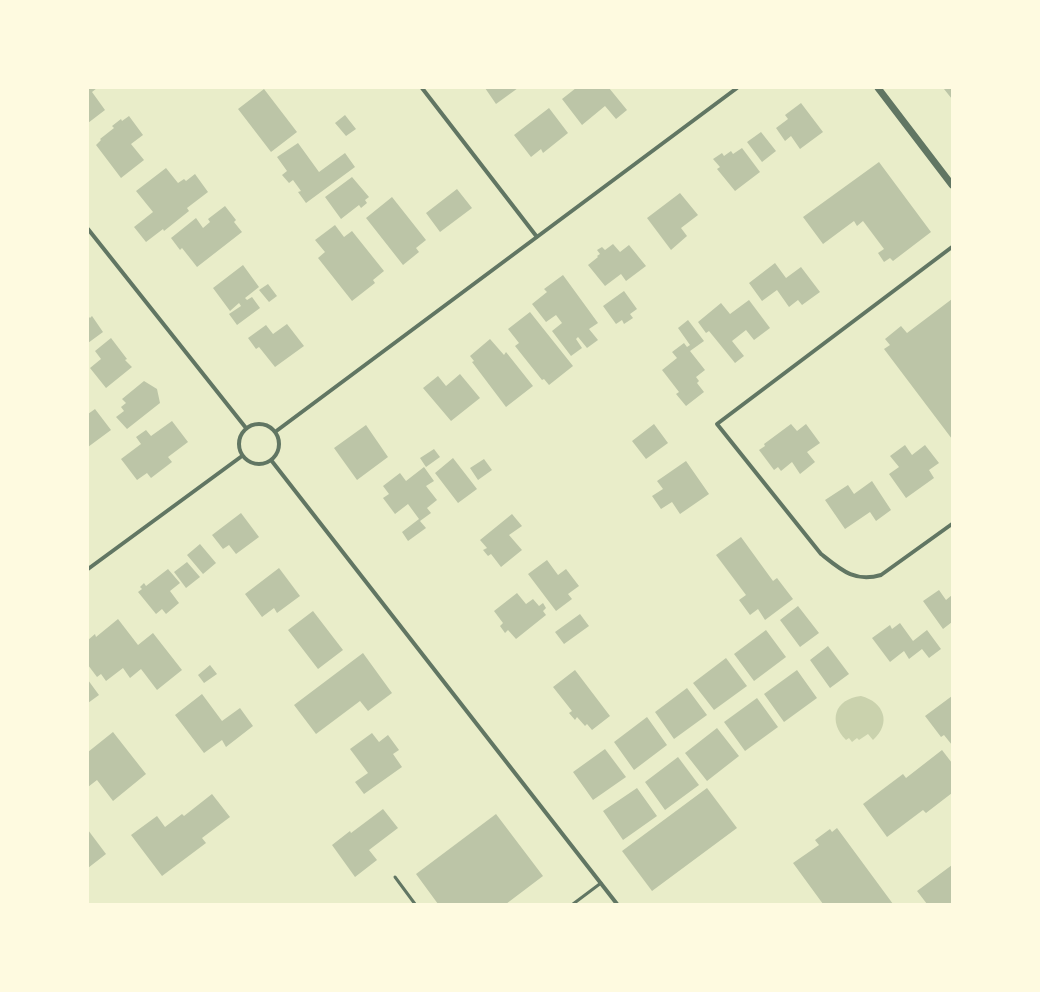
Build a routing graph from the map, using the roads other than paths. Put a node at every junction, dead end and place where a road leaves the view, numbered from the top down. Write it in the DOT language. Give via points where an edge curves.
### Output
graph roads {
  1 [pos="422,88"];
  2 [pos="737,88"];
  3 [pos="878,88"];
  4 [pos="952,185"];
  5 [pos="88,229"];
  6 [pos="536,237"];
  7 [pos="952,247"];
  8 [pos="246,428"];
  9 [pos="275,432"];
  10 [pos="242,456"];
  11 [pos="271,460"];
  12 [pos="952,524"];
  13 [pos="88,569"];
  14 [pos="395,877"];
  15 [pos="601,883"];
  16 [pos="415,904"];
  17 [pos="573,904"];
  18 [pos="617,904"];
  1 -- 6 [label="street"];
  2 -- 6 [label="street"];
  3 -- 4 [label="street"];
  5 -- 8 [label="street"];
  6 -- 9 [label="street"];
  7 -- 12 [label="street" via="717,424 821,554 842,571 862,578 881,575"];
  8 -- 9 [label="street" via="258,424 270,427"];
  8 -- 10 [label="street" via="238,444"];
  9 -- 11 [label="street" via="279,446"];
  10 -- 11 [label="street" via="256,464"];
  10 -- 13 [label="street"];
  11 -- 15 [label="street"];
  14 -- 16 [label="lane"];
  15 -- 17 [label="lane"];
  15 -- 18 [label="street"];
}
